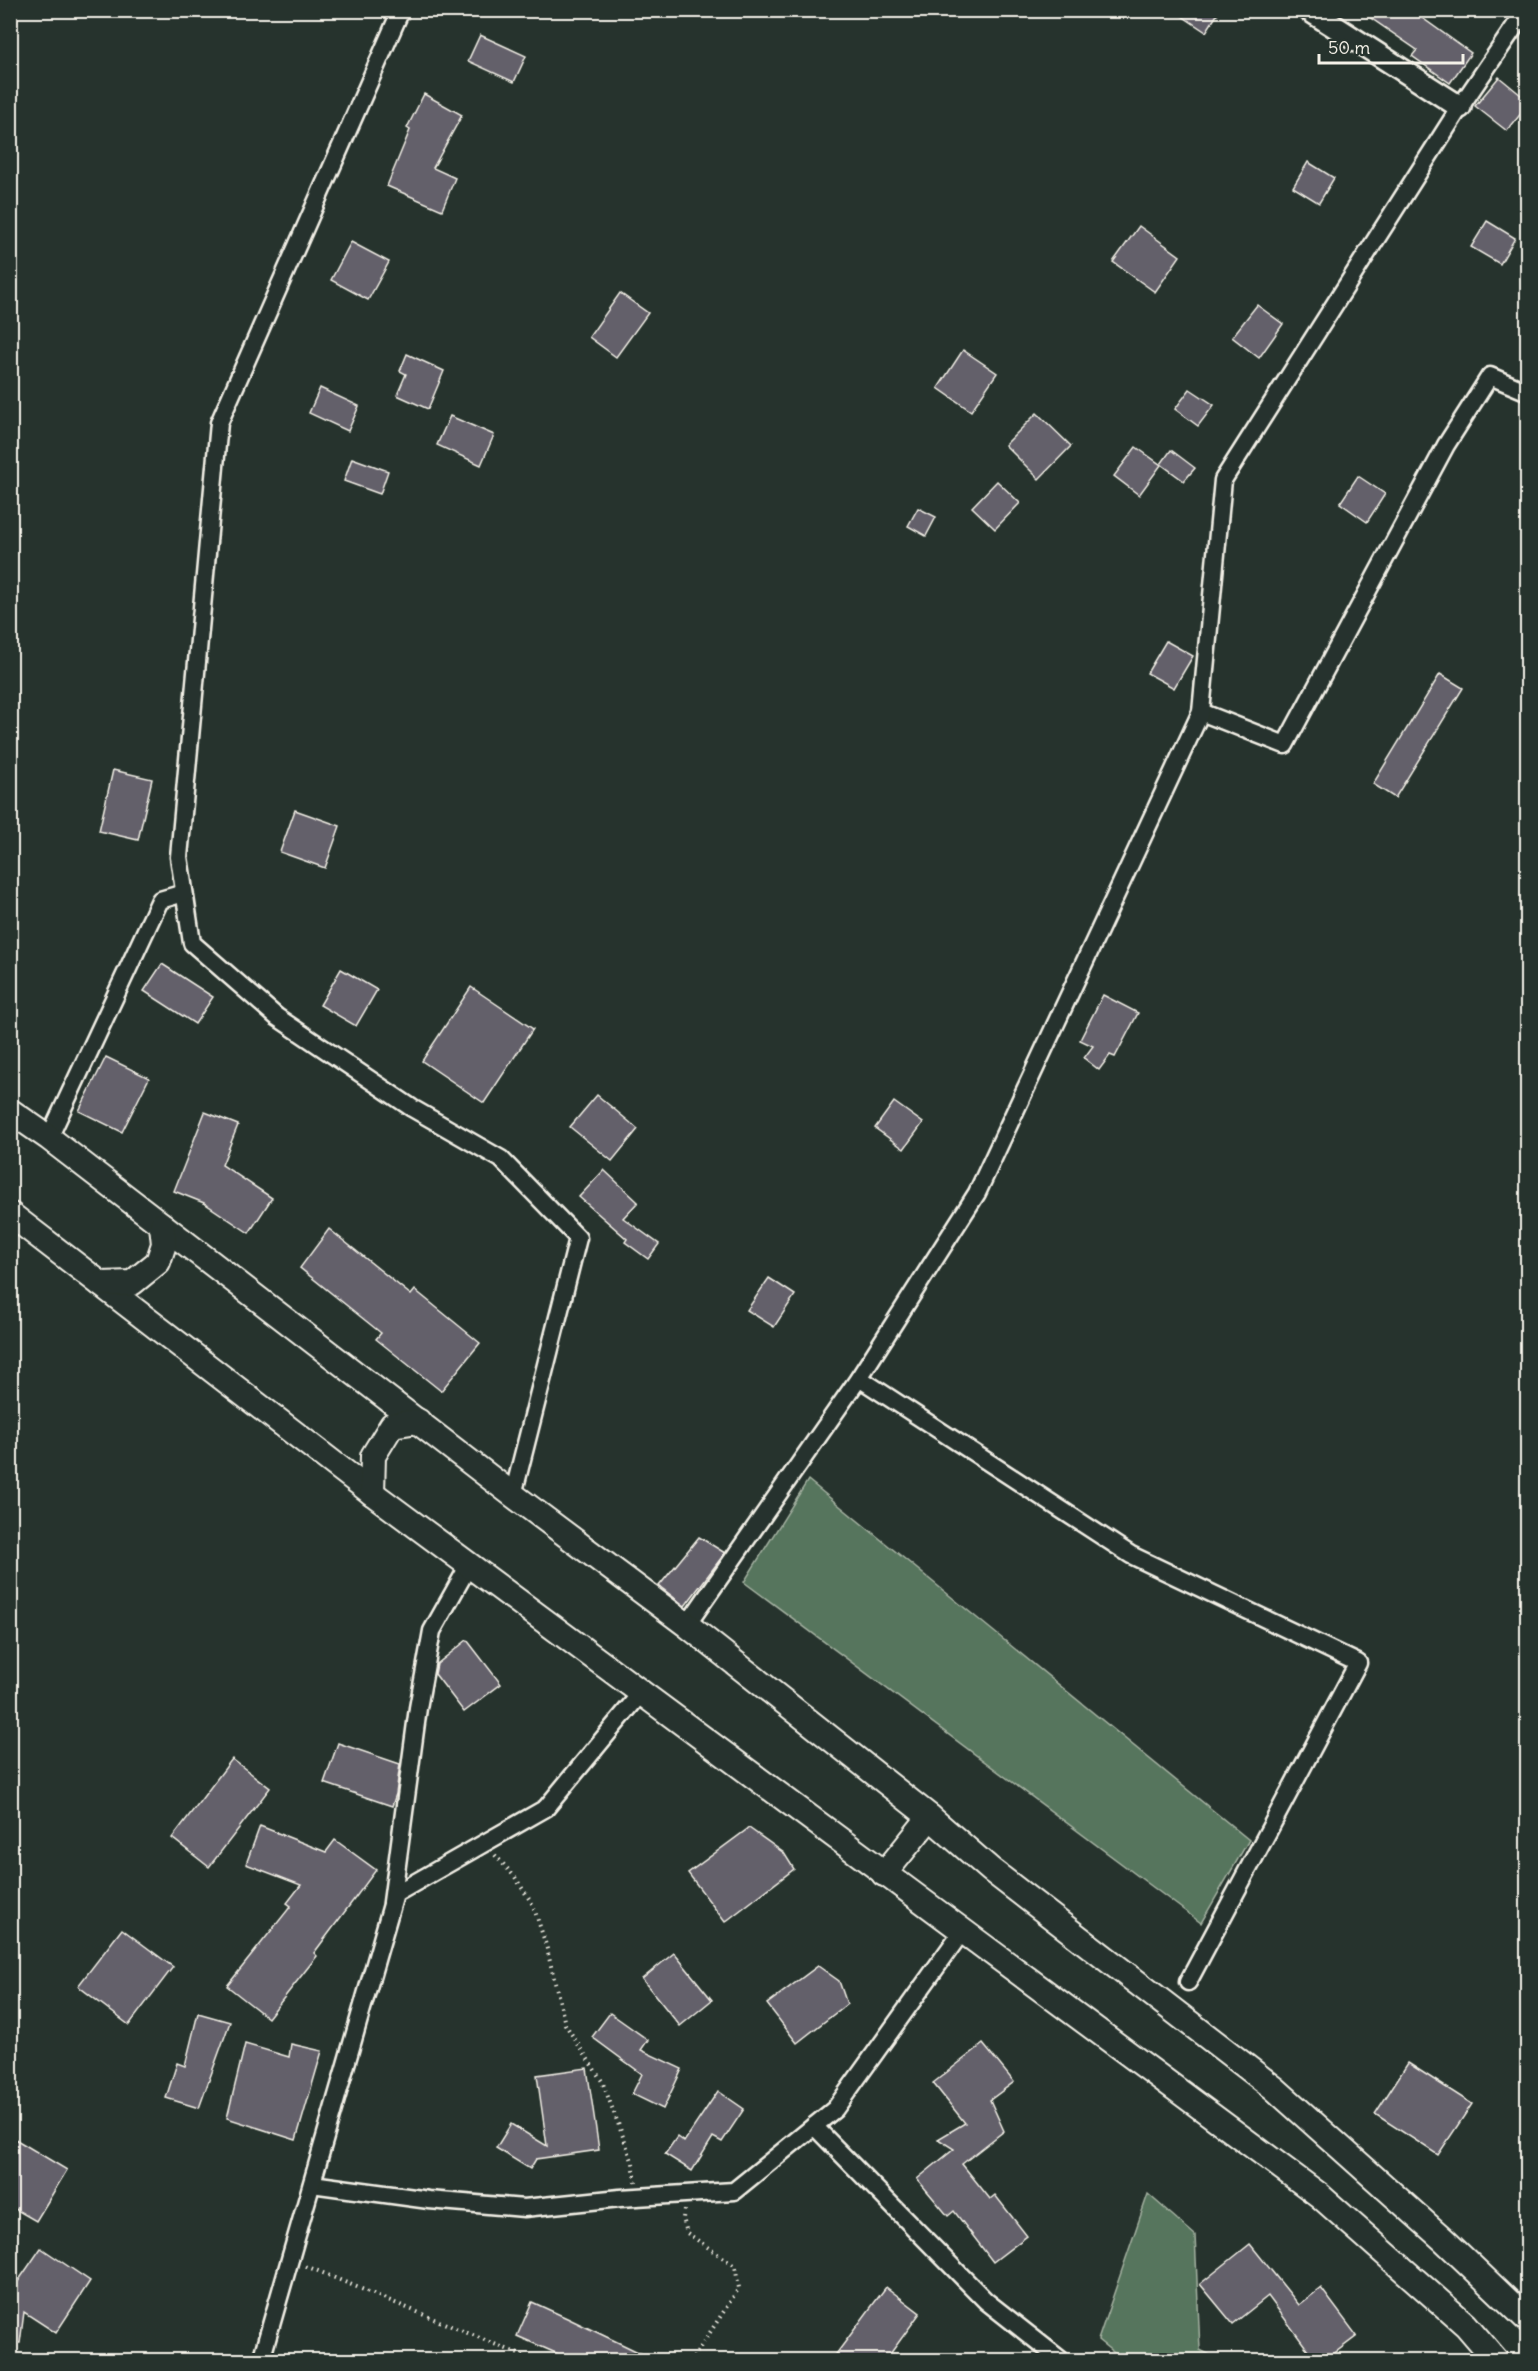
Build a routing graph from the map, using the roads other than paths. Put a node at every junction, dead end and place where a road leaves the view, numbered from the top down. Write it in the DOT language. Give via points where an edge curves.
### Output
graph roads {
  1 [pos="401,10"];
  2 [pos="1309,10"];
  3 [pos="1526,10"];
  4 [pos="1460,107"];
  5 [pos="1527,392"];
  6 [pos="1201,712"];
  7 [pos="184,893"];
  8 [pos="10,1111"];
  9 [pos="49,1138"];
  10 [pos="10,1214"];
  11 [pos="162,1225"];
  12 [pos="101,1284"];
  13 [pos="859,1378"];
  14 [pos="418,1421"];
  15 [pos="372,1493"];
  16 [pos="513,1495"];
  17 [pos="469,1565"];
  18 [pos="687,1625"];
  19 [pos="641,1693"];
  20 [pos="930,1817"];
  21 [pos="884,1874"];
  22 [pos="392,1906"];
  23 [pos="963,1930"];
  24 [pos="1188,1982"];
  25 [pos="814,2126"];
  26 [pos="312,2184"];
  27 [pos="1527,2320"];
  28 [pos="261,2361"];
  29 [pos="1061,2361"];
  30 [pos="1496,2361"];
  1 -- 7 [label="street" via="219,423 178,857"];
  2 -- 4 [label="street"];
  3 -- 4 [label="street"];
  4 -- 6 [label="street" via="1223,480"];
  5 -- 6 [label="street" via="1490,376 1446,446 1285,745"];
  6 -- 13 [label="street" via="977,1193"];
  7 -- 9 [label="street" via="160,900"];
  7 -- 16 [label="street" via="192,943 277,1017 412,1108 501,1159 578,1238"];
  8 -- 9 [label="main road"];
  9 -- 11 [label="main road"];
  10 -- 12 [label="main road"];
  11 -- 12 [label="main road" via="164,1244 158,1262 132,1283"];
  11 -- 14 [label="main road"];
  12 -- 15 [label="main road"];
  13 -- 18 [label="street"];
  13 -- 24 [label="street" via="1131,1555 1358,1663"];
  14 -- 15 [label="main road" via="392,1425 372,1456"];
  14 -- 16 [label="main road"];
  15 -- 17 [label="main road"];
  16 -- 18 [label="main road"];
  17 -- 19 [label="main road"];
  17 -- 22 [label="street" via="432,1631"];
  18 -- 20 [label="main road"];
  19 -- 21 [label="main road"];
  19 -- 22 [label="street" via="546,1808 395,1894"];
  20 -- 21 [label="main road"];
  20 -- 27 [label="main road" via="1001,1877 1274,2088"];
  21 -- 23 [label="main road"];
  22 -- 26 [label="street"];
  23 -- 25 [label="street" via="835,2109"];
  23 -- 30 [label="main road" via="1319,2195 1466,2325"];
  25 -- 26 [label="street" via="734,2191 524,2208"];
  25 -- 29 [label="street" via="986,2301"];
  26 -- 28 [label="street"];
}
